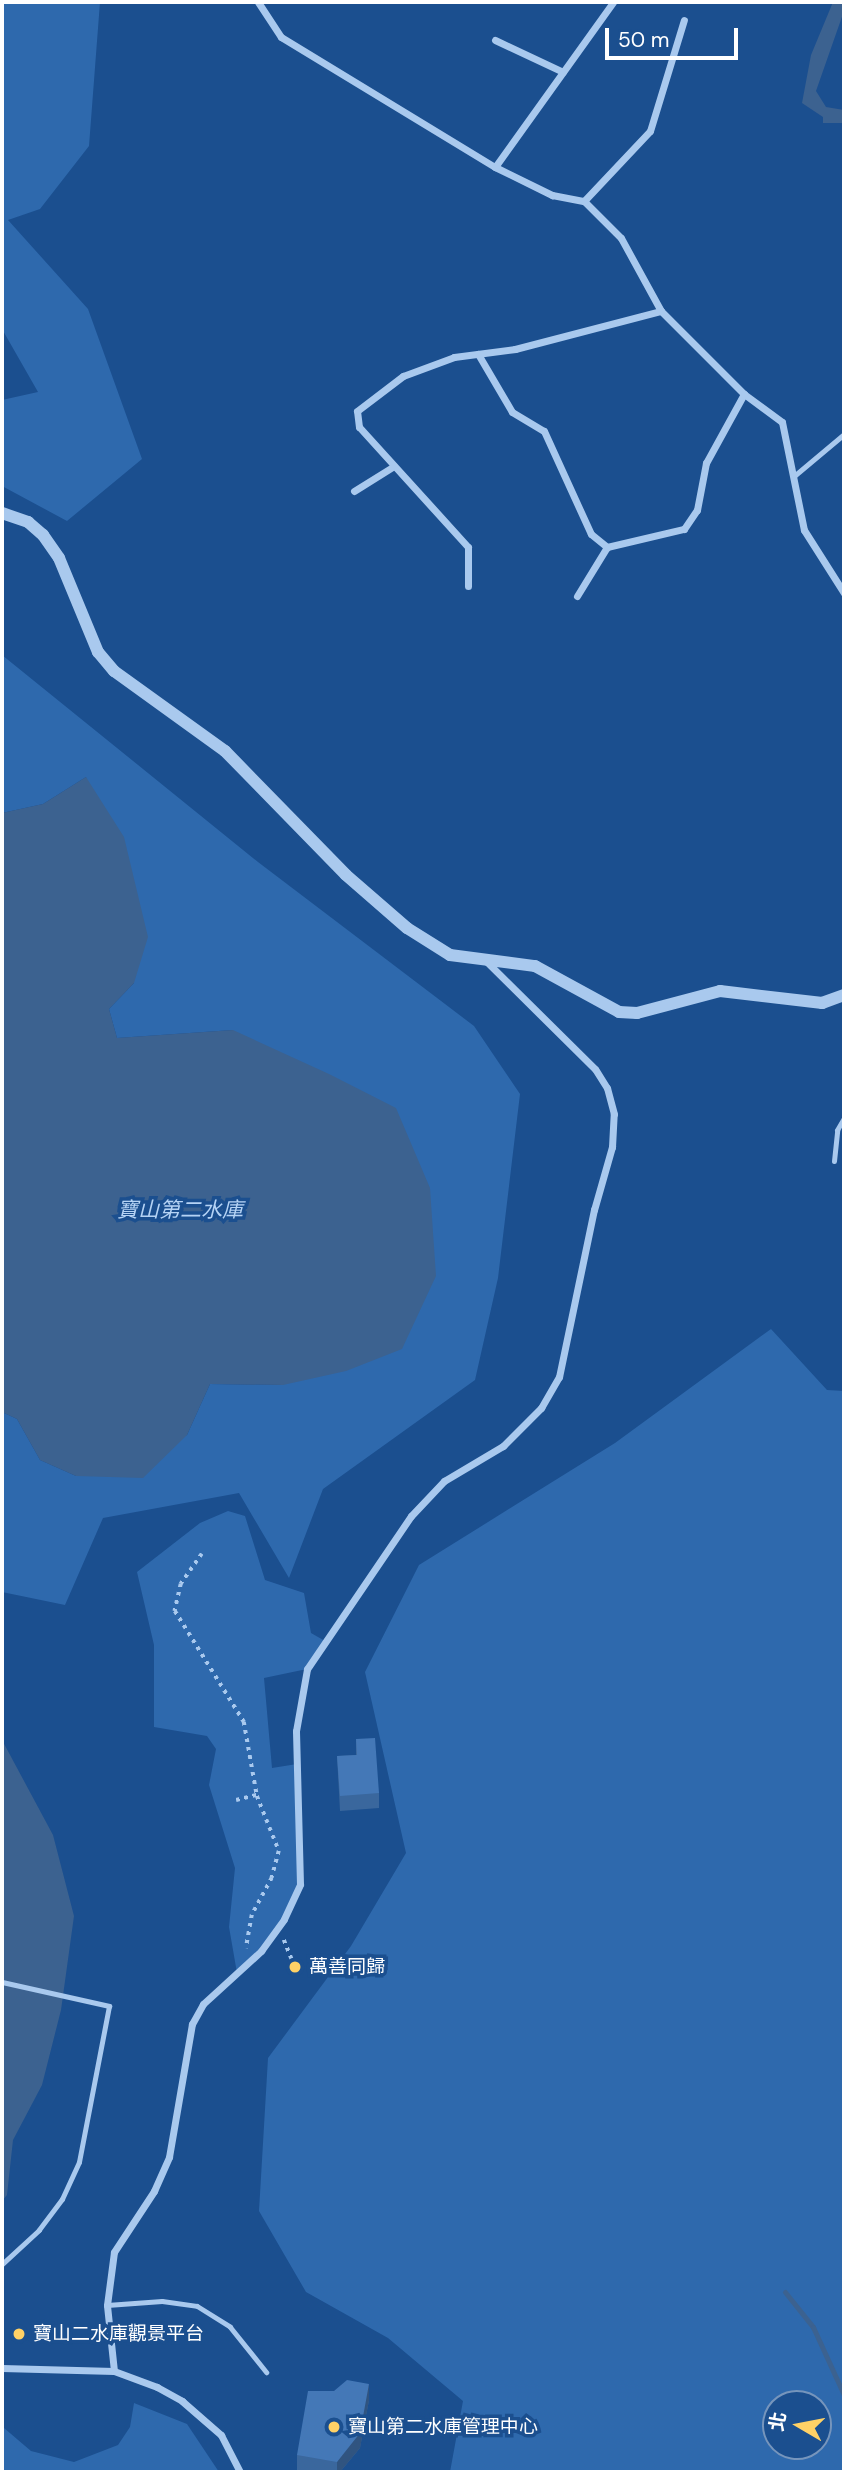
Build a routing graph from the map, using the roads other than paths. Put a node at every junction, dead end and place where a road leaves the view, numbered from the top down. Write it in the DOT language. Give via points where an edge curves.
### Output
graph roads {
  1 [pos="258,2"];
  2 [pos="613,2"];
  3 [pos="684,20"];
  4 [pos="495,40"];
  5 [pos="563,72"];
  6 [pos="495,167"];
  7 [pos="584,201"];
  8 [pos="661,311"];
  9 [pos="478,354"];
  10 [pos="744,394"];
  11 [pos="844,434"];
  12 [pos="394,466"];
  13 [pos="794,476"];
  14 [pos="354,491"];
  15 [pos="2,513"];
  16 [pos="607,547"];
  17 [pos="468,586"];
  18 [pos="844,593"];
  19 [pos="577,596"];
  20 [pos="485,961"];
  21 [pos="844,995"];
  22 [pos="844,1118"];
  23 [pos="834,1161"];
  24 [pos="2,1982"];
  25 [pos="2,2264"];
  26 [pos="107,2305"];
  27 [pos="2,2368"];
  28 [pos="114,2371"];
  29 [pos="266,2372"];
  30 [pos="240,2472"];
  1 -- 6 [label="street" via="281,37"];
  2 -- 5 [label="street"];
  3 -- 7 [label="street" via="650,131"];
  4 -- 5 [label="street"];
  5 -- 6 [label="street"];
  6 -- 7 [label="street" via="552,195"];
  7 -- 8 [label="street" via="621,238"];
  8 -- 9 [label="street" via="515,349"];
  8 -- 10 [label="street"];
  9 -- 12 [label="street" via="454,357 403,376 357,411 359,427"];
  9 -- 16 [label="street" via="512,412 544,431 591,534"];
  10 -- 13 [label="street" via="782,422"];
  10 -- 16 [label="street" via="706,463 697,510 684,529"];
  11 -- 13 [label="lane"];
  12 -- 14 [label="street"];
  12 -- 17 [label="street" via="468,547"];
  13 -- 18 [label="street" via="804,530"];
  15 -- 20 [label="street" via="28,522 43,535 59,558 98,652 114,671 225,751 346,875 407,928 450,955"];
  16 -- 19 [label="street"];
  20 -- 21 [label="street" via="535,966 619,1012 637,1013 720,991 822,1003"];
  20 -- 26 [label="street" via="595,1069 607,1088 614,1114 612,1147 559,1377 541,1408 503,1446 444,1481 411,1516 307,1669 297,1706 300,1884 279,1926 204,2004 192,2024 169,2157 154,2191 114,2252"];
  22 -- 23 [label="lane" via="837,1130"];
  24 -- 25 [label="lane" via="109,2006 79,2162 62,2199 39,2230"];
  26 -- 28 [label="street"];
  26 -- 29 [label="lane" via="163,2301 197,2306 230,2327"];
  27 -- 28 [label="street"];
  28 -- 30 [label="street" via="182,2400 220,2435"];
}
